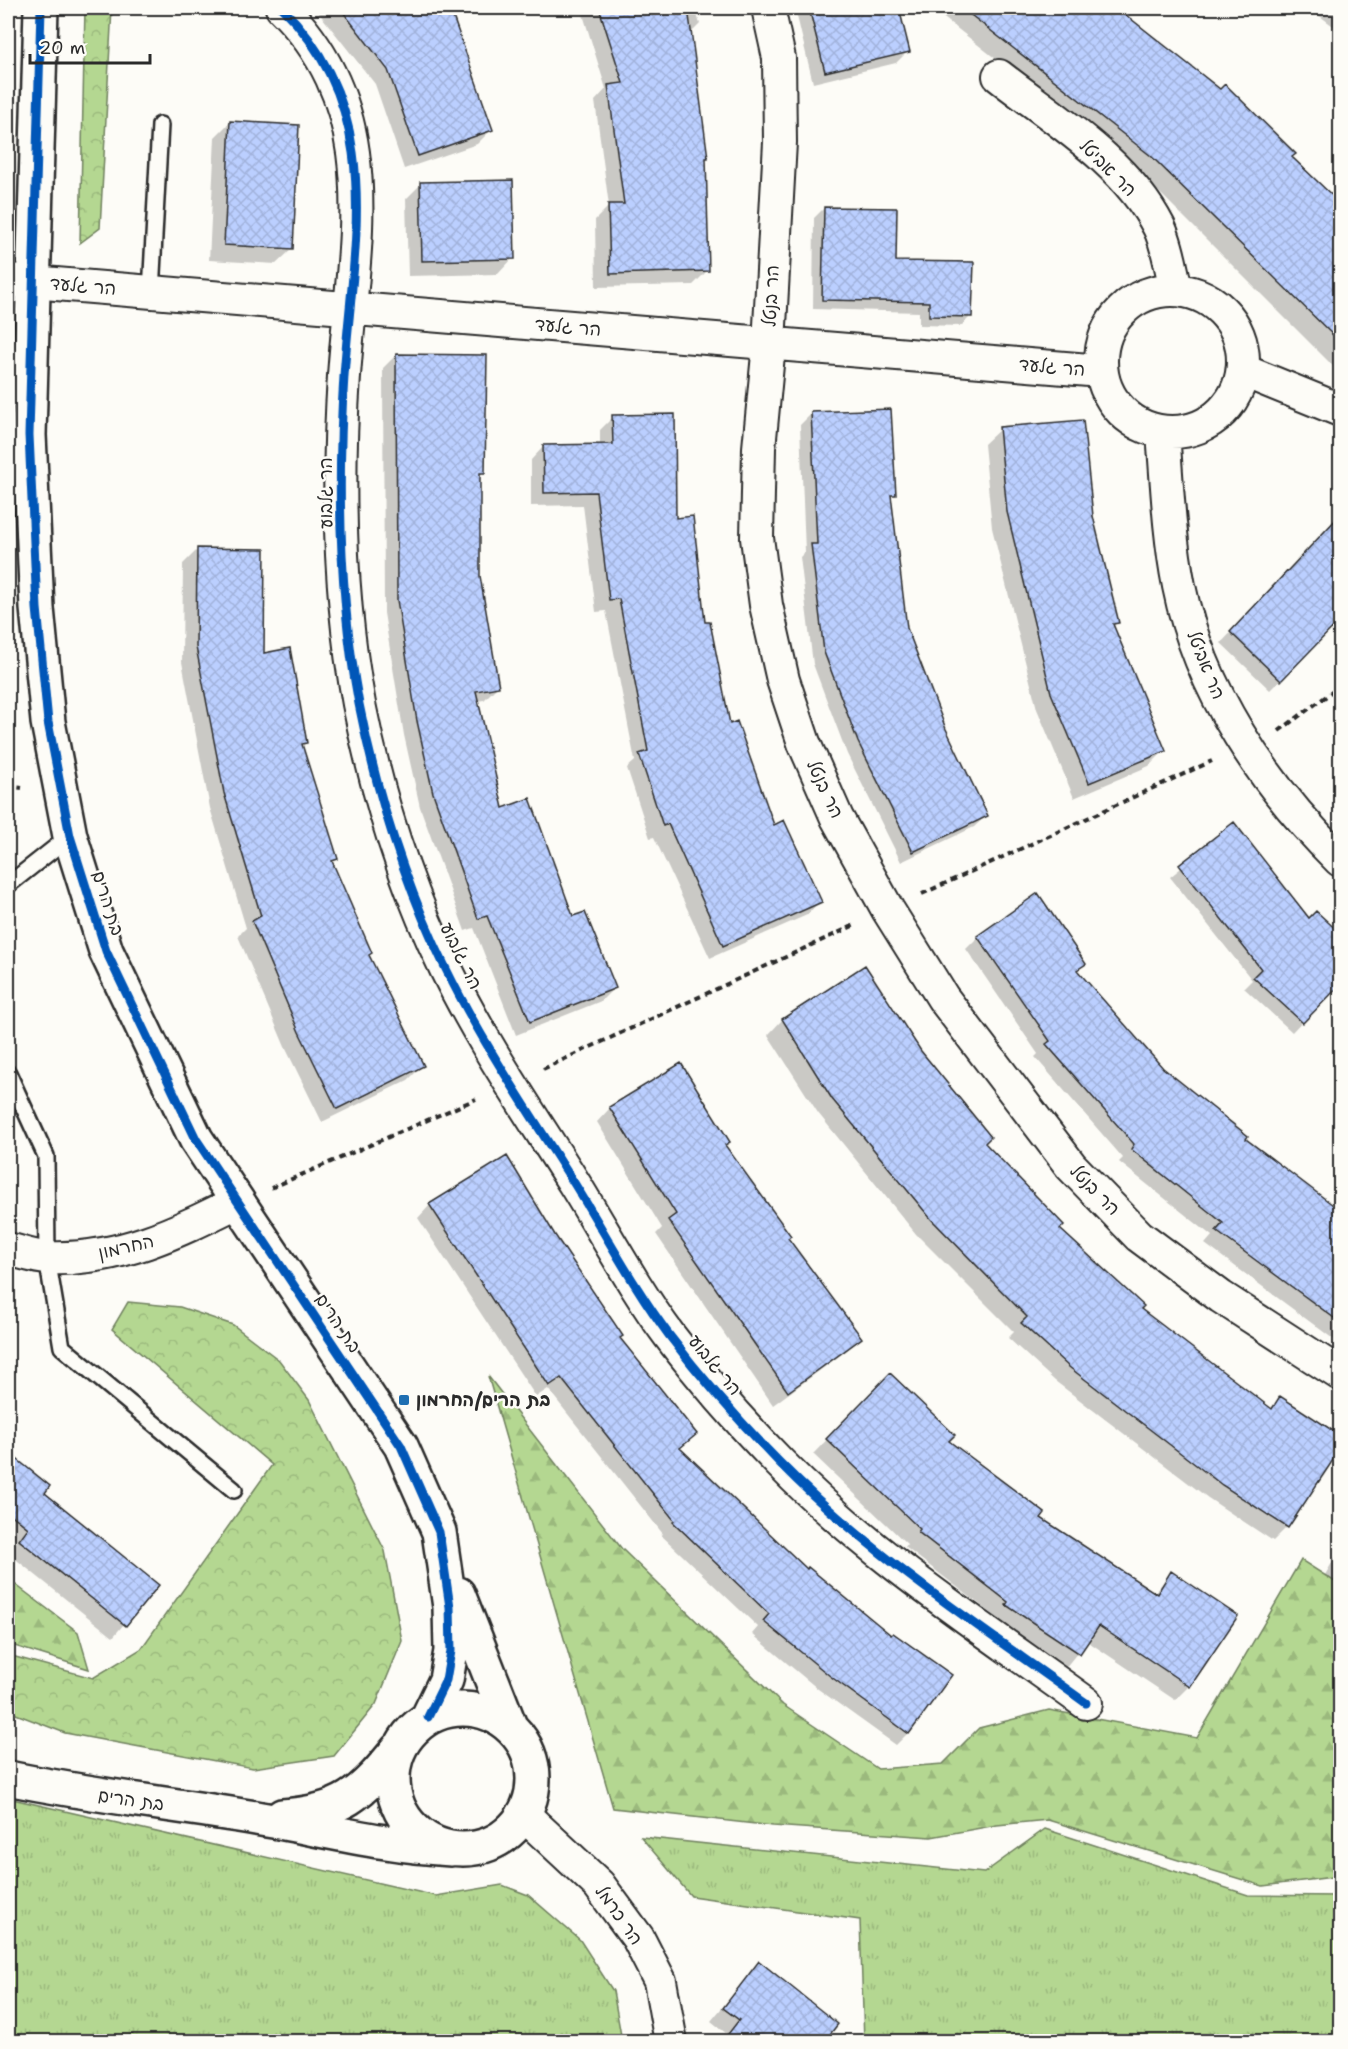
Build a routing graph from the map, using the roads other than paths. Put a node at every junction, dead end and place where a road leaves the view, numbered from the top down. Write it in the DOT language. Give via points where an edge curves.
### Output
graph roads {
  1 [pos="41,8"];
  2 [pos="282,8"];
  3 [pos="768,8"];
  4 [pos="999,76"];
  5 [pos="160,125"];
  6 [pos="21,281"];
  7 [pos="1176,289"];
  8 [pos="151,292"];
  9 [pos="351,308"];
  10 [pos="769,344"];
  11 [pos="1101,371"];
  12 [pos="1244,371"];
  13 [pos="1341,410"];
  14 [pos="1163,432"];
  15 [pos="70,836"];
  16 [pos="1341,861"];
  17 [pos="8,885"];
  18 [pos="8,1073"];
  19 [pos="237,1202"];
  20 [pos="8,1249"];
  21 [pos="47,1258"];
  22 [pos="1341,1374"];
  23 [pos="234,1490"];
  24 [pos="445,1561"];
  25 [pos="1086,1703"];
  26 [pos="428,1717"];
  27 [pos="510,1726"];
  28 [pos="399,1748"];
  29 [pos="8,1778"];
  30 [pos="523,1814"];
  31 [pos="256,1818"];
  32 [pos="451,1849"];
  33 [pos="671,2042"];
  1 -- 6 [label="street, בת הרים"];
  2 -- 9 [label="street, הר גלבוע" via="322,58 345,108 356,161"];
  3 -- 10 [label="street, הר בנטל" via="779,58 780,142"];
  4 -- 7 [label="street, הר אביטל" via="1100,155 1132,188 1160,228"];
  5 -- 8 [label="lane"];
  6 -- 8 [label="street, הר גלעד"];
  6 -- 15 [label="street, בת הרים" via="37,608 48,722"];
  7 -- 11 [label="street" via="1150,293 1127,305 1110,324 1102,347"];
  7 -- 12 [label="street" via="1213,302 1232,321 1242,345"];
  8 -- 9 [label="street, הר גלעד"];
  9 -- 10 [label="street, הר גלעד"];
  9 -- 25 [label="street, הר גלבוע" via="344,376 342,539 359,701 379,791 406,876 447,970 512,1083 667,1331 728,1407 847,1527"];
  10 -- 11 [label="street, הר גלעד"];
  10 -- 22 [label="street, הר בנטל" via="759,448 757,538 766,605 783,680 804,743 837,818 888,910 943,998 1021,1102 1086,1181 1139,1236 1221,1297"];
  11 -- 14 [label="street" via="1108,394 1123,413 1142,426"];
  12 -- 13 [label="street"];
  12 -- 14 [label="street" via="1227,408 1208,423 1186,432"];
  14 -- 16 [label="street, הר אביטל" via="1179,586 1196,648 1228,717 1246,745 1312,833"];
  15 -- 17 [label="lane"];
  15 -- 19 [label="street, בת הרים" via="106,951 196,1139"];
  18 -- 21 [label="lane" via="46,1156"];
  19 -- 21 [label="street, החרמון" via="166,1238 110,1254"];
  19 -- 24 [label="street, בת הרים" via="400,1446 439,1532"];
  20 -- 21 [label="street, החרמון"];
  21 -- 23 [label="lane" via="62,1347"];
  24 -- 26 [label="street, בת הרים" via="451,1651 446,1680"];
  24 -- 27 [label="street, בת הרים"];
  26 -- 27 [label="street" via="449,1709 470,1708 492,1714"];
  26 -- 28 [label="street" via="411,1730"];
  27 -- 30 [label="street" via="524,1743 532,1764 533,1786"];
  28 -- 31 [label="street, בת הרים" via="364,1790 337,1805 305,1815"];
  28 -- 32 [label="street" via="393,1768 393,1790 400,1811 432,1843"];
  29 -- 31 [label="street, בת הרים"];
  30 -- 32 [label="street" via="516,1826 498,1840 477,1848"];
  30 -- 33 [label="street, הר כרמל" via="599,1885 638,1938 660,1981"];
  31 -- 32 [label="street, בת הרים" via="411,1847"];
}
